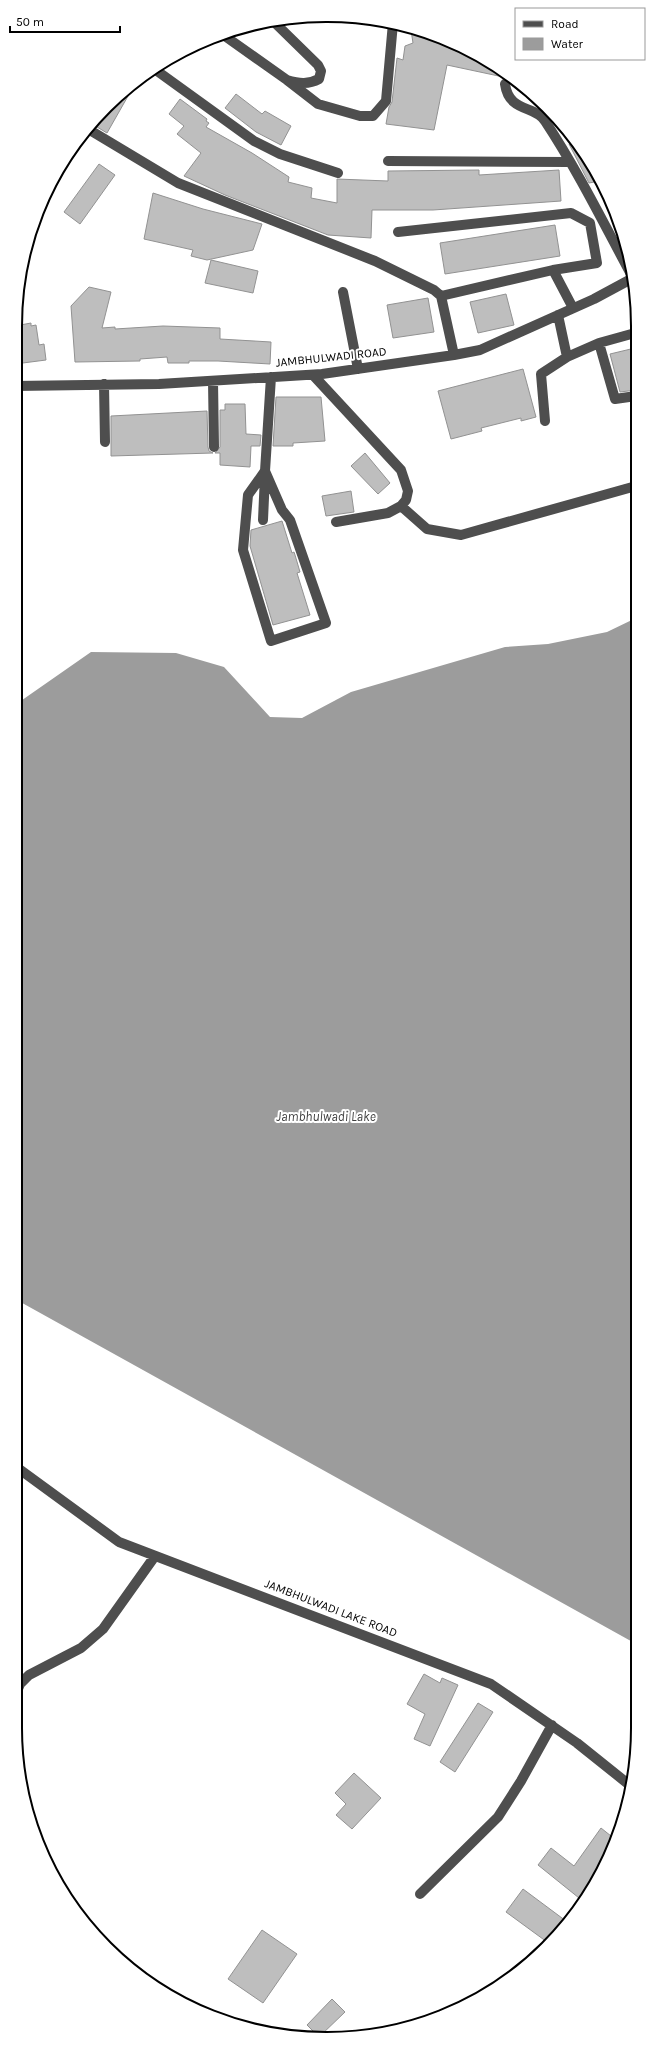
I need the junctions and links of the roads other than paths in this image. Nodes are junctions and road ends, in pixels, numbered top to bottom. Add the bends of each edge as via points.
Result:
1 (278, 26) edge
2 (392, 29) edge
3 (228, 38) edge
4 (159, 72) edge
5 (287, 80) junction
6 (505, 84) dead end
7 (93, 132) edge
8 (388, 161) dead end
9 (570, 162) junction
10 (338, 173) dead end
11 (398, 232) dead end
12 (624, 261) edge
13 (553, 270) junction
14 (627, 281) edge
15 (343, 292) dead end
16 (442, 296) junction
17 (573, 308) junction
18 (558, 315) junction
19 (631, 334) edge
20 (599, 343) junction
21 (454, 355) junction
22 (567, 357) junction
23 (358, 369) junction
24 (313, 374) junction
25 (271, 377) junction
26 (212, 381) junction
27 (104, 384) junction
28 (22, 386) edge
29 (631, 397) edge
30 (545, 421) dead end
31 (105, 442) dead end
32 (214, 447) dead end
33 (265, 471) junction
34 (631, 487) edge
35 (401, 506) junction
36 (263, 520) dead end
37 (336, 522) dead end
38 (22, 1471) edge
39 (155, 1556) junction
40 (22, 1682) edge
41 (552, 1726) junction
42 (626, 1782) edge
43 (420, 1894) dead end

1 - 5 street via 321,71 319,79 311,83
2 - 5 street via 386,100 373,116 360,116 318,104
3 - 5 street
4 - 10 street via 254,141 280,154
6 - 9 street via 514,102 544,119
7 - 16 street via 178,182 374,261
8 - 9 street
9 - 12 street
11 - 13 street via 570,213 590,222 597,263
13 - 16 street
13 - 17 street
14 - 17 street, JAMBHULWADI ROAD
15 - 23 street
16 - 21 street
17 - 18 street, JAMBHULWADI ROAD
18 - 21 street, JAMBHULWADI ROAD via 480,350
18 - 22 street
19 - 20 street
20 - 22 street
20 - 29 street via 615,399
21 - 23 street, JAMBHULWADI ROAD
22 - 30 street via 541,374
23 - 24 street, JAMBHULWADI ROAD
24 - 25 street, JAMBHULWADI ROAD
24 - 35 street via 400,470 408,491
25 - 26 street, JAMBHULWADI ROAD
25 - 33 street
26 - 27 street, JAMBHULWADI ROAD
26 - 32 street
27 - 28 street, JAMBHULWADI ROAD
27 - 31 street
33 - 33 street via 248,495 243,550 271,641 326,623 290,520 282,510
33 - 36 street
34 - 35 street via 461,535 427,529
35 - 37 street via 388,513
38 - 39 street, JAMBHULWADI LAKE ROAD via 119,1542
39 - 40 street via 103,1629 81,1648 29,1675
39 - 41 street, JAMBHULWADI LAKE ROAD via 491,1684
41 - 42 street, JAMBHULWADI LAKE ROAD
41 - 43 street via 498,1817

